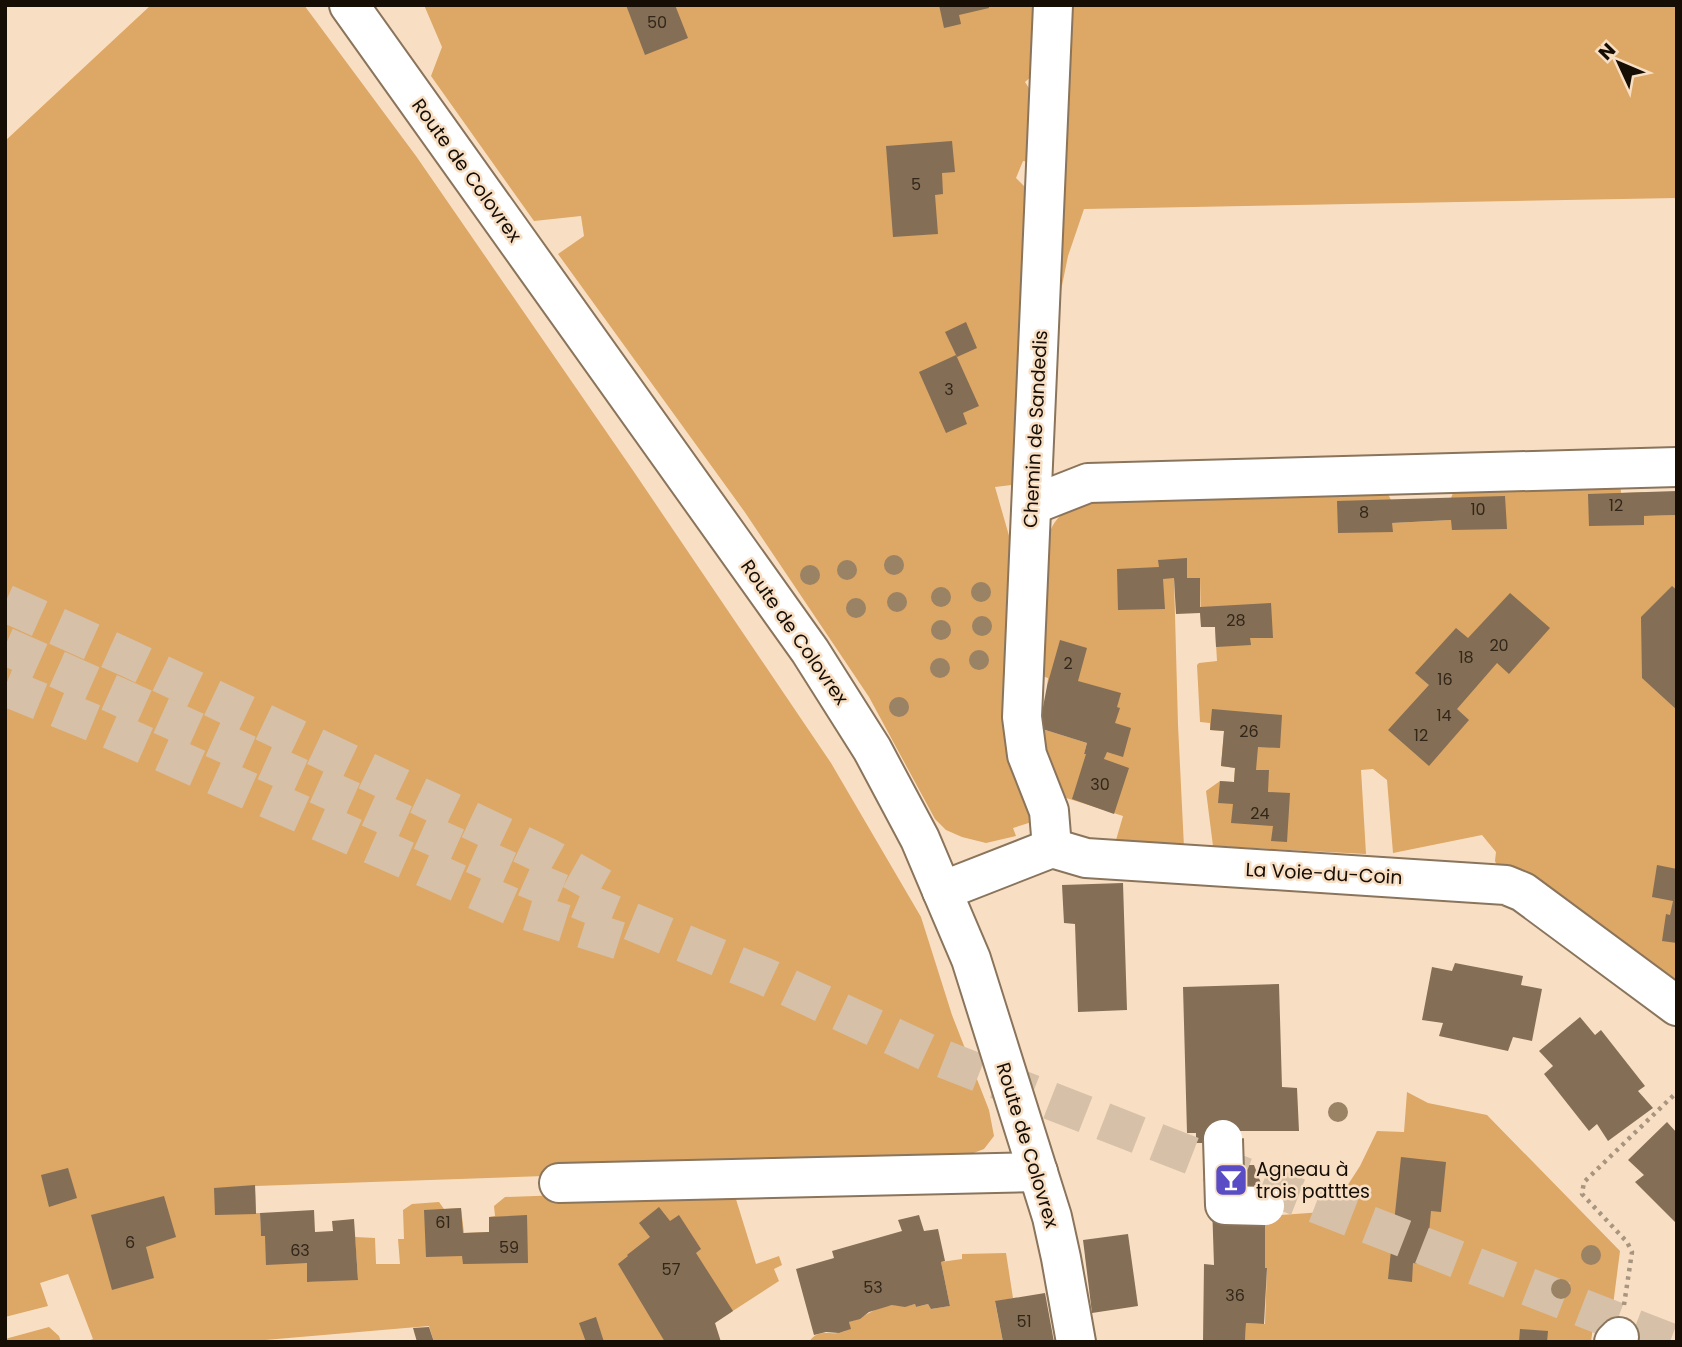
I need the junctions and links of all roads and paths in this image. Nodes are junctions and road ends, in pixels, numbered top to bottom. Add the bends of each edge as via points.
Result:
1 (349, 5) edge
2 (1053, 5) edge
3 (1677, 467) edge
4 (1032, 505) junction
5 (1052, 848) junction
6 (942, 891) junction
7 (1677, 1006) edge
8 (1677, 1092) edge
9 (1223, 1139) dead end
10 (1038, 1172) junction
11 (559, 1183) dead end
12 (1265, 1206) dead end
13 (1616, 1339) edge
14 (1076, 1342) edge

1 - 6 street, Route de Colovrex via 817,661 872,748
2 - 4 street, Chemin de Sandedis
3 - 4 street via 1088,483
4 - 5 street, Chemin de Sandedis via 1022,717 1027,755 1049,811
5 - 6 street
5 - 7 street, La Voie-du-Coin via 1086,858 1506,885 1523,892
6 - 10 street, Route de Colovrex via 971,959
8 - 13 path via 1584,1182 1582,1194 1632,1252
9 - 12 street, bridge via 1225,1205
10 - 11 street
10 - 14 street, Route de Colovrex via 1059,1248

